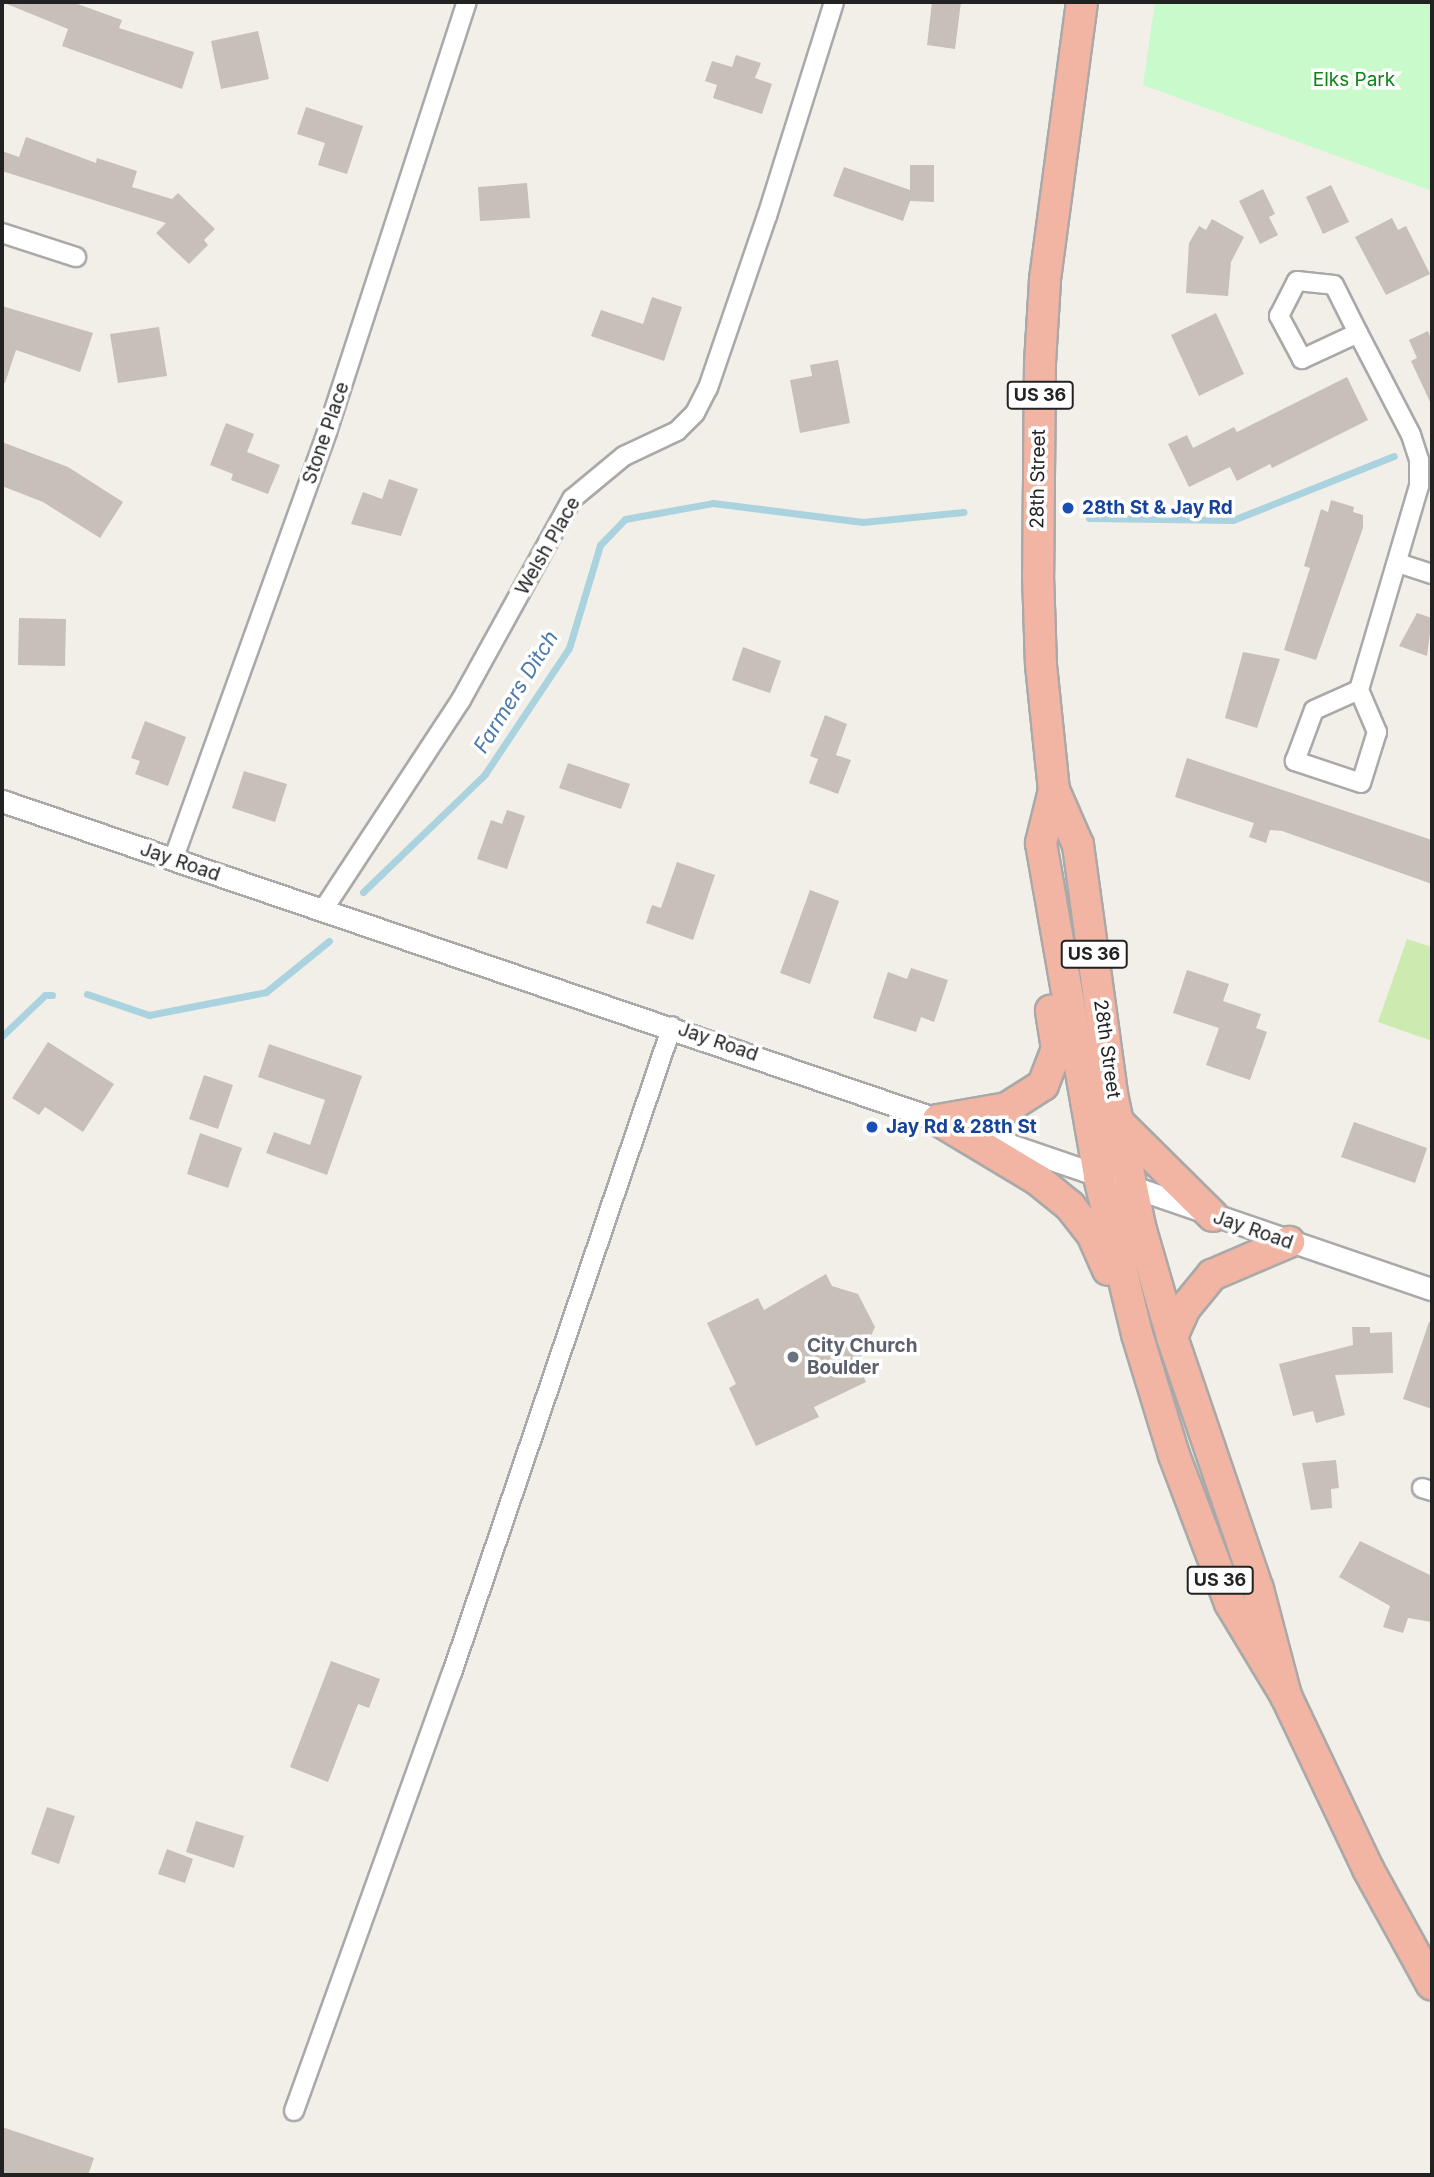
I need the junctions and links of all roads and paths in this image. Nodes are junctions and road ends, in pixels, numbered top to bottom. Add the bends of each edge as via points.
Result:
1 (467, 2) edge
2 (834, 2) edge
3 (1082, 2) edge
4 (2, 233) edge
5 (76, 257) dead end
6 (1358, 333) junction
7 (1398, 563) junction
8 (1432, 573) edge
9 (1359, 690) junction
10 (1054, 790) junction
11 (2, 801) edge
12 (1041, 843) junction
13 (173, 860) junction
14 (323, 910) junction
15 (672, 1026) junction
16 (938, 1120) junction
17 (1118, 1123) junction
18 (1099, 1177) junction
19 (1130, 1187) junction
20 (1213, 1216) junction
21 (1289, 1242) junction
22 (1432, 1289) edge
23 (1137, 1334) junction
24 (1172, 1338) junction
25 (1286, 1696) junction
26 (1432, 1985) edge
27 (294, 2111) dead end

1 - 13 street, Stone Place via 327,432
2 - 14 street, Welsh Place via 758,243 708,388 695,413 677,431 624,456 572,499 461,700
3 - 10 highway, 28th Street / US 36 via 1047,269 1040,363 1040,652
4 - 5 street
6 - 6 street via 1334,285 1297,281 1290,288 1279,316 1302,359
6 - 7 street via 1411,435 1419,460 1419,486
7 - 8 street
7 - 9 street
9 - 9 street via 1314,710 1295,761 1361,783 1377,732
10 - 12 highway, 28th Street / US 36
10 - 17 highway, 28th Street / US 36 via 1078,845
11 - 13 street, Jay Road
12 - 16 highway via 1034,892 1057,1049 1049,1071 1043,1085 1007,1108
12 - 18 highway, 28th Street / US 36
13 - 14 street, Jay Road
14 - 15 street, Jay Road
15 - 16 street, Jay Road
15 - 27 street via 453,1673
16 - 18 street, Jay Road
16 - 23 highway via 1038,1180 1070,1206 1092,1234
17 - 19 highway, 28th Street / US 36
17 - 20 highway
18 - 19 street, Jay Road
18 - 23 highway, US 36
19 - 20 street, Jay Road
19 - 24 highway, US 36
20 - 21 street, Jay Road
21 - 22 street, Jay Road
21 - 24 highway via 1212,1275 1185,1308
23 - 25 highway, US 36 via 1192,1513 1230,1603
24 - 25 highway, US 36 via 1258,1589
25 - 26 highway, US 36 via 1368,1869

